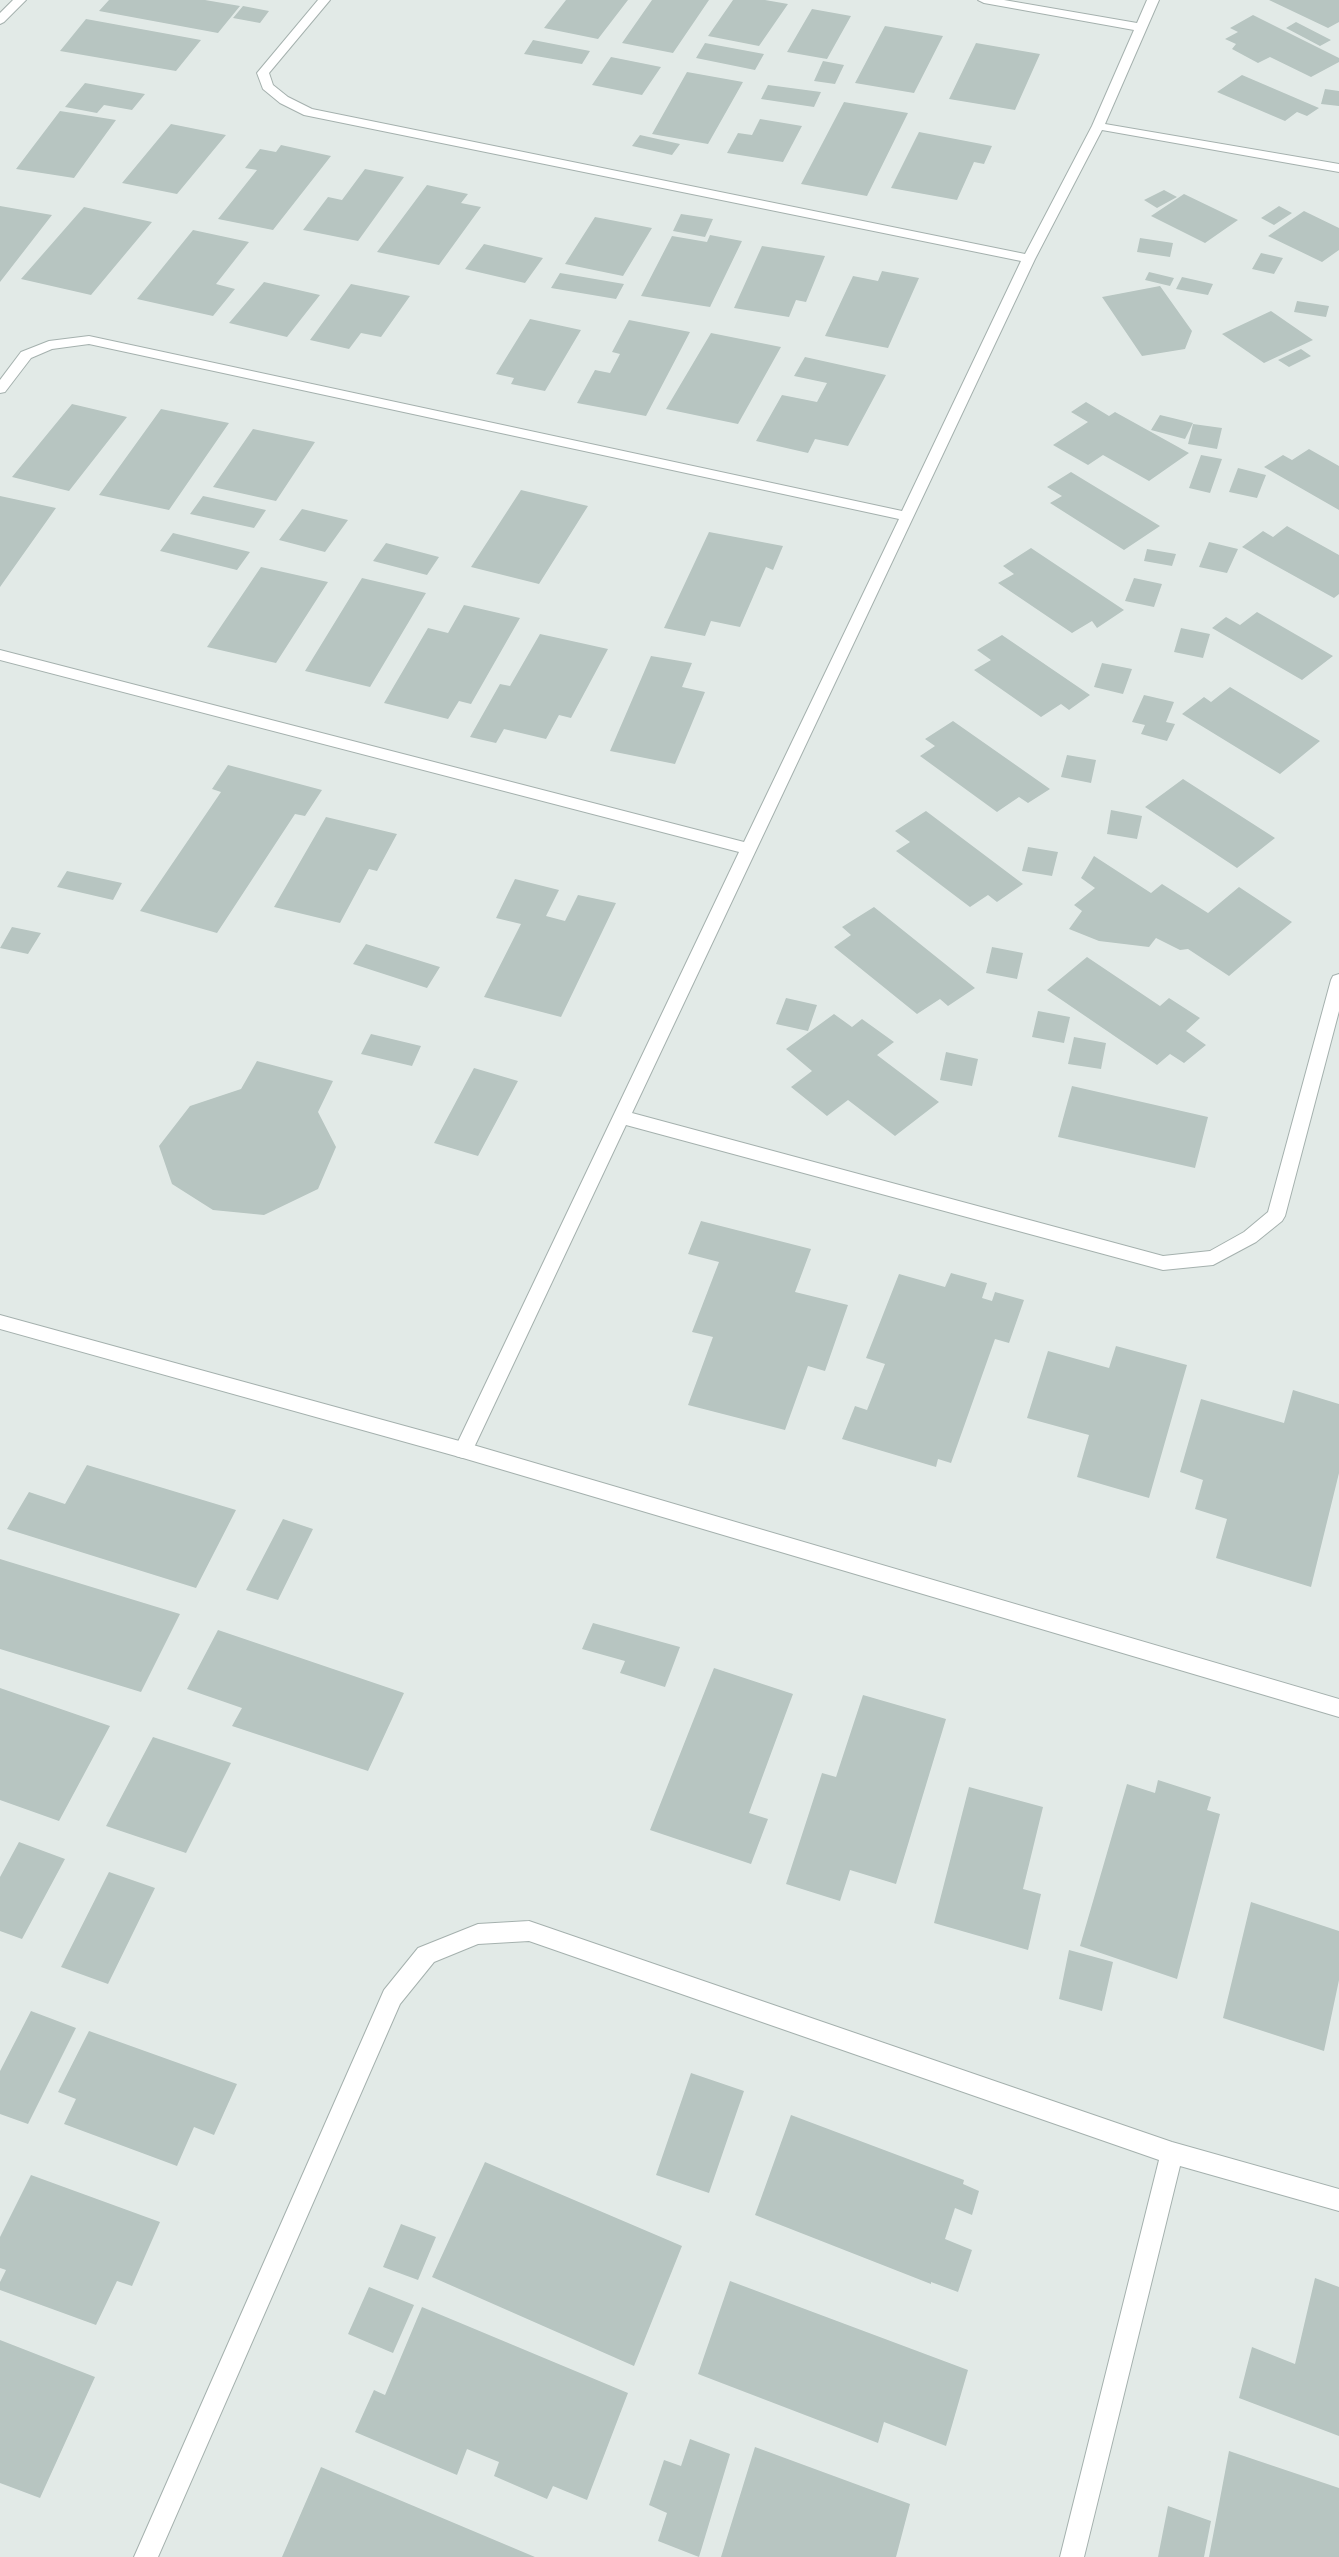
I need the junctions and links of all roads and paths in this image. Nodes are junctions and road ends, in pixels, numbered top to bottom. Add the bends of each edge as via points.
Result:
1 (20, 0) edge
2 (324, 0) edge
3 (984, 0) edge
4 (1153, 0) edge
5 (0, 20) edge
6 (1140, 27) junction
7 (1098, 126) junction
8 (1339, 168) edge
9 (1029, 259) junction
10 (0, 388) edge
11 (907, 516) junction
12 (0, 655) edge
13 (749, 849) junction
14 (1339, 980) edge
15 (622, 1117) junction
16 (0, 1322) edge
17 (463, 1450) junction
18 (1339, 1708) edge
19 (1172, 2153) junction
20 (1339, 2200) edge
21 (146, 2557) edge
22 (1072, 2557) edge

1 - 5 street
2 - 9 street via 263,73 267,86 308,112
3 - 6 street
4 - 6 street
6 - 7 street
7 - 8 street
7 - 9 street
9 - 11 street
10 - 11 street via 26,355 49,345 89,340
11 - 13 street
12 - 13 street
13 - 15 street
14 - 15 street via 1276,1215 1250,1237 1213,1258 1164,1263
15 - 17 street
16 - 17 street
17 - 18 street
19 - 20 street
19 - 21 street via 529,1931 478,1935 426,1955 392,1997
19 - 22 street

